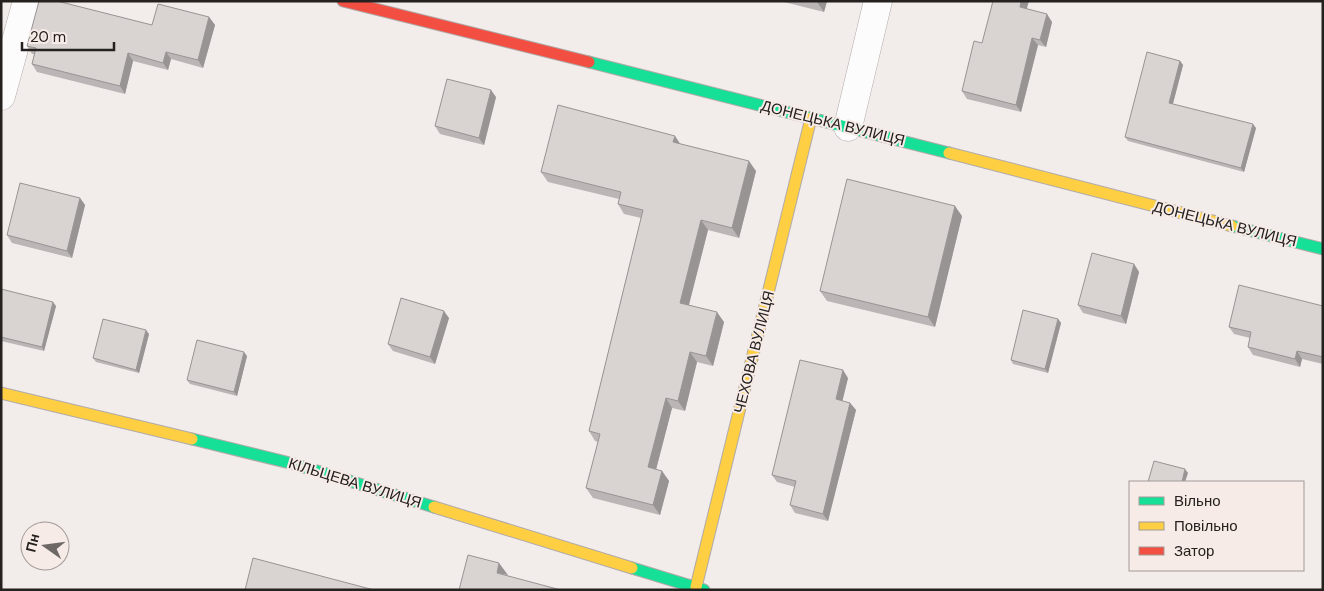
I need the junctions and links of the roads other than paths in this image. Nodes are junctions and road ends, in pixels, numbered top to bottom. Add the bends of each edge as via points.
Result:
1 (27, 1) edge
2 (343, 1) edge
3 (878, 1) edge
4 (1, 96) edge
5 (811, 118) junction
6 (848, 127) junction
7 (1323, 249) edge
8 (1, 393) edge
9 (700, 589) edge

1 - 4 street
2 - 5 street, ДОНЕЦЬКА ВУЛИЦЯ
3 - 6 street
5 - 6 street, ДОНЕЦЬКА ВУЛИЦЯ
5 - 9 street, ЧЕХОВА ВУЛИЦЯ
6 - 7 street, ДОНЕЦЬКА ВУЛИЦЯ
8 - 9 street, КІЛЬЦЕВА ВУЛИЦЯ via 294,464

